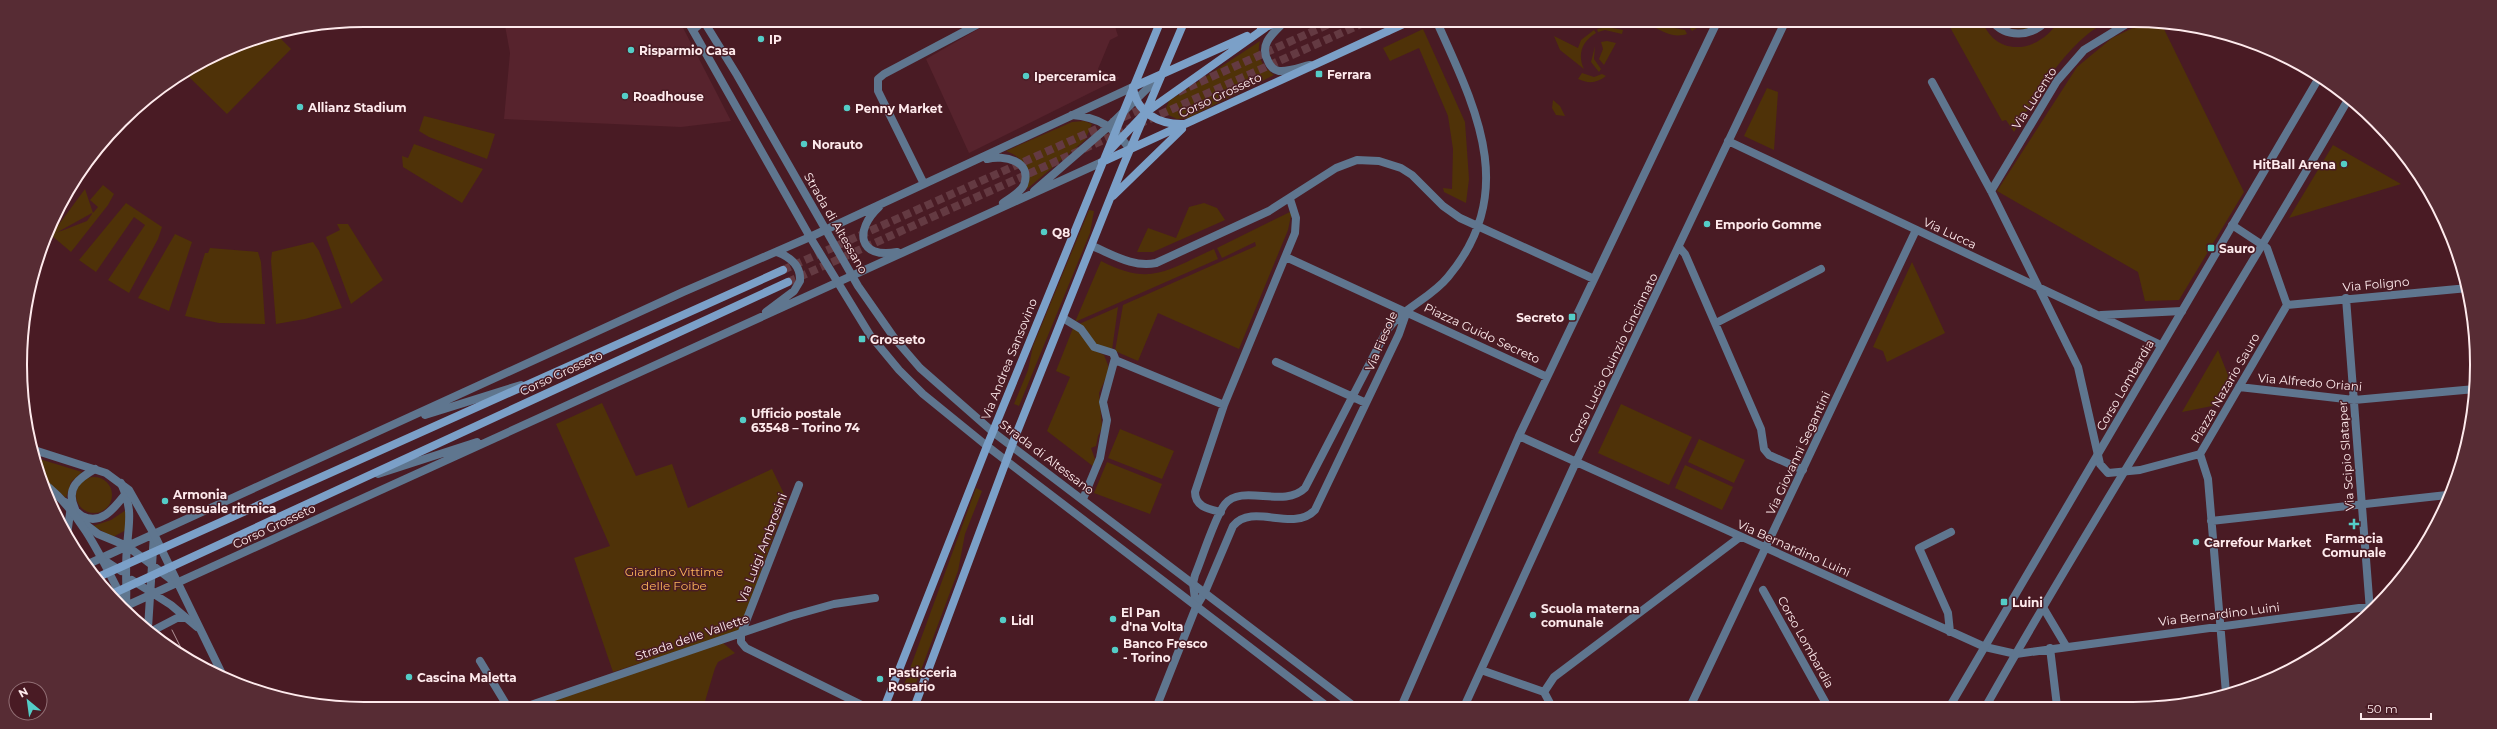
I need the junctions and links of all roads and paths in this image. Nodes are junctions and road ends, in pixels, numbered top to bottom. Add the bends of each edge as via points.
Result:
1 (691, 27) edge
2 (697, 27) edge
3 (708, 27) edge
4 (973, 27) edge
5 (1158, 27) edge
6 (1182, 27) edge
7 (1280, 27) edge
8 (1391, 27) edge
9 (1397, 27) edge
10 (1439, 27) edge
11 (1715, 27) edge
12 (1783, 27) edge
13 (1999, 27) edge
14 (2038, 27) edge
15 (2122, 27) edge
16 (1265, 28) joint
17 (693, 30) junction
18 (1388, 31) junction
19 (1319, 62) junction
20 (1163, 73) junction
21 (1932, 82) dead end
22 (2317, 82) edge
23 (1132, 87) junction
24 (1136, 100) junction
25 (2346, 103) edge
26 (1145, 113) junction
27 (1071, 115) junction
28 (1122, 115) junction
29 (1187, 124) junction
30 (1114, 132) junction
31 (1728, 141) junction
32 (1130, 149) junction
33 (973, 162) junction
34 (1102, 162) junction
35 (924, 184) junction
36 (1991, 191) junction
37 (1025, 198) junction
38 (1110, 198) junction
39 (1290, 199) junction
40 (886, 202) junction
41 (993, 211) junction
42 (2232, 225) junction
43 (1478, 226) junction
44 (825, 230) junction
45 (1916, 230) junction
46 (810, 237) junction
47 (2264, 245) junction
48 (1092, 246) junction
49 (1679, 247) junction
50 (908, 250) junction
51 (777, 252) junction
52 (1286, 257) junction
53 (784, 270) tunnel mouth
54 (1821, 270) dead end
55 (852, 276) junction
56 (1594, 279) junction
57 (788, 282) tunnel mouth
58 (838, 282) junction
59 (2461, 288) edge
60 (2040, 289) junction
61 (2346, 298) junction
62 (2287, 305) junction
63 (1407, 311) junction
64 (2182, 311) junction
65 (2100, 315) junction
66 (1063, 318) junction
67 (754, 321) junction
68 (1716, 323) junction
69 (2161, 345) junction
70 (1115, 360) junction
71 (1276, 362) dead end
72 (1547, 377) junction
73 (532, 383) junction
74 (2239, 387) junction
75 (2469, 390) edge
76 (1352, 396) junction
77 (2354, 400) junction
78 (1366, 403) junction
79 (1224, 405) junction
80 (406, 420) junction
81 (993, 432) junction
82 (1519, 436) junction
83 (493, 439) junction
84 (987, 446) junction
85 (1012, 446) junction
86 (39, 451) edge
87 (2200, 454) junction
88 (2098, 456) junction
89 (1007, 461) junction
90 (1576, 462) junction
91 (95, 468) junction
92 (1803, 470) junction
93 (2123, 473) junction
94 (799, 485) dead end
95 (343, 486) junction
96 (52, 491) edge
97 (127, 492) junction
98 (2443, 495) edge
99 (1083, 499) junction
100 (2362, 504) junction
101 (72, 507) junction
102 (1221, 512) junction
103 (81, 521) junction
104 (2211, 521) junction
105 (69, 526) edge
106 (1950, 532) dead end
107 (154, 534) junction
108 (88, 536) junction
109 (1740, 537) junction
110 (127, 546) junction
111 (1766, 549) junction
112 (161, 550) junction
113 (152, 554) junction
114 (101, 558) junction
115 (143, 558) junction
116 (92, 562) edge
117 (127, 565) junction
118 (152, 565) junction
119 (169, 567) junction
120 (118, 569) junction
121 (160, 571) junction
122 (109, 572) junction
123 (101, 575) edge
124 (152, 575) junction
125 (127, 576) junction
126 (136, 583) junction
127 (1193, 583) junction
128 (177, 584) junction
129 (127, 587) junction
130 (1763, 590) dead end
131 (114, 591) edge
132 (116, 592) edge
133 (1205, 592) junction
134 (152, 593) junction
135 (875, 598) dead end
136 (126, 603) edge
137 (2371, 603) edge
138 (128, 605) edge
139 (1196, 607) junction
140 (2044, 609) junction
141 (2365, 609) edge
142 (185, 618) junction
143 (148, 623) edge
144 (2219, 626) junction
145 (197, 627) junction
146 (156, 629) edge
147 (1950, 632) junction
148 (741, 634) junction
149 (2066, 646) junction
150 (1985, 647) junction
151 (2050, 648) junction
152 (2016, 654) junction
153 (480, 661) dead end
154 (219, 669) edge
155 (1481, 670) junction
156 (2226, 688) edge
157 (1544, 692) junction
158 (505, 702) edge
159 (540, 702) edge
160 (856, 702) edge
161 (886, 702) edge
162 (916, 702) edge
163 (1158, 702) edge
164 (1321, 702) edge
165 (1348, 702) edge
166 (1403, 702) edge
167 (1466, 702) edge
168 (1549, 702) edge
169 (1692, 702) edge
170 (1825, 702) edge
171 (1952, 702) edge
172 (1988, 702) edge
173 (2057, 702) edge

1 - 17 street
2 - 17 street, Strada di Altessano
3 - 44 street, Strada di Altessano
4 - 35 street via 878,79 878,91
5 - 23 main road, Via Andrea Sansovino
6 - 20 main road
7 - 19 street, Corso Grosseto via 1265,45 1264,53 1270,65 1281,71
8 - 18 street, Corso Grosseto
9 - 18 main road, Corso Grosseto
10 - 43 street via 1469,93 1479,124 1487,190 1485,207
11 - 56 street
12 - 31 street, Corso Lucio Quinzio Cincinnato
13 - 14 street via 2022,34 2032,32
15 - 36 street, Via Lucento via 2084,50 2057,81
16 - 20 main road, Corso Grosseto
16 - 26 main road
17 - 46 street
18 - 19 main road, Corso Grosseto
19 - 29 main road, Corso Grosseto
20 - 23 main road, Corso Grosseto
20 - 24 street, Corso Grosseto
20 - 26 main road
21 - 36 street
22 - 42 street, Corso Lombardia
23 - 24 main road
23 - 27 street, Corso Grosseto
23 - 28 main road, Via Andrea Sansovino
24 - 26 main road
24 - 28 street, Corso Grosseto
25 - 47 street
26 - 29 main road via 1166,122
26 - 30 main road
26 - 32 main road
27 - 30 street via 1094,118
27 - 33 street, Corso Grosseto
28 - 30 main road, Via Andrea Sansovino
29 - 32 main road, Corso Grosseto
29 - 38 main road
30 - 32 street
30 - 34 main road, Via Andrea Sansovino
30 - 37 street, Corso Grosseto
31 - 45 street, Via Lucca
31 - 49 street, Corso Lucio Quinzio Cincinnato
32 - 34 main road, Corso Grosseto
32 - 38 main road
33 - 35 street, Corso Grosseto
33 - 41 street, Corso Grosseto via 994,157 1009,158 1017,162 1024,172 1025,181 1021,189
34 - 37 street, Corso Grosseto
34 - 81 main road, Via Andrea Sansovino
35 - 40 street, Corso Grosseto
36 - 60 street
37 - 41 street, Corso Grosseto
38 - 48 main road
39 - 43 street via 1341,165 1357,160 1375,161 1391,164 1409,173 1451,213
39 - 48 street via 1156,263 1131,262
39 - 52 street via 1297,222
40 - 44 street, Corso Grosseto
40 - 50 street, Corso Grosseto via 866,222 864,241 870,250 877,253
41 - 50 street, Corso Grosseto
42 - 47 street
42 - 64 street, Corso Lombardia
43 - 56 street
43 - 63 street, Piazza Guido Secreto via 1451,273 1430,295
44 - 46 street, Corso Grosseto
44 - 55 street, Strada di Altessano
45 - 60 street, Via Lucca
45 - 92 street, Via Giovanni Segantini
46 - 51 street, Corso Grosseto
46 - 58 street
47 - 62 street
47 - 93 street
48 - 66 main road
49 - 68 street
49 - 90 street, Corso Lucio Quinzio Cincinnato
50 - 55 street, Corso Grosseto
51 - 67 street, Corso Grosseto via 791,259 797,266 800,285 792,294
51 - 80 street, Corso Grosseto via 663,301
52 - 63 street
52 - 79 street
53 - 73 main road, Corso Grosseto
54 - 68 street
55 - 58 street, Corso Grosseto
55 - 81 street, Strada di Altessano via 892,335 917,365
56 - 72 street
57 - 95 main road, Corso Grosseto
58 - 67 street, Corso Grosseto
58 - 84 street via 870,335 899,370 938,407
59 - 61 street, Via Foligno
60 - 65 street, Via Lucca
60 - 88 street, Piazza Nazario Sauro via 2078,367
61 - 62 street, Via Foligno
61 - 77 street, Via Scipio Slataper
62 - 74 street, Piazza Nazario Sauro
63 - 72 street, Piazza Guido Secreto
63 - 76 street, Via Fiesole via 1387,330
63 - 78 street, Via Fiesole via 1399,334
64 - 65 street
64 - 69 street, Corso Lombardia
65 - 69 street, Via Lucca
66 - 70 street via 1080,329 1094,347 1113,353
66 - 85 main road
67 - 83 street, Corso Grosseto
68 - 92 street via 1761,429 1764,449 1769,455
69 - 88 street, Corso Lombardia
70 - 79 street
70 - 99 street via 1103,402 1107,420 1100,458
71 - 76 street
72 - 82 street
73 - 80 street, Corso Grosseto
73 - 112 main road, Corso Grosseto
74 - 77 street, Via Alfredo Oriani
74 - 87 street, Piazza Nazario Sauro
75 - 77 street, Via Alfredo Oriani
76 - 78 street
76 - 102 street, Via Fiesole via 1304,490 1287,497 1237,497 1227,502
77 - 100 street, Via Scipio Slataper
78 - 133 street, Via Fiesole via 1315,510 1300,519 1250,517 1237,522 1232,528
79 - 102 street via 1195,492 1196,500 1201,506
80 - 107 street, Corso Grosseto
81 - 84 main road, Via Andrea Sansovino
81 - 85 street, Strada di Altessano
82 - 90 street, Via Bernardino Luini
82 - 166 street
83 - 95 street, Corso Grosseto via 461,446
83 - 128 street, Corso Grosseto
84 - 89 street
84 - 161 main road, Via Andrea Sansovino
85 - 89 main road
85 - 99 street, Strada di Altessano
86 - 91 street
87 - 93 street, Piazza Nazario Sauro
87 - 104 street via 2208,479
88 - 93 street, Piazza Nazario Sauro via 2103,470 2108,473
88 - 150 street, Corso Lombardia
89 - 139 street
89 - 162 main road
90 - 109 street, Via Bernardino Luini
90 - 155 street, Corso Lucio Quinzio Cincinnato
91 - 97 street via 109,474 121,483
91 - 101 street via 74,484
92 - 111 street, Via Giovanni Segantini
93 - 140 street
94 - 148 street, Via Luigi Ambrosini
95 - 119 main road, Corso Grosseto
96 - 101 street
97 - 101 street via 109,513 100,518 84,516
97 - 107 street
97 - 110 street via 130,517
98 - 100 street
99 - 127 street, Strada di Altessano
100 - 104 street
100 - 137 street, Via Scipio Slataper
101 - 103 street
101 - 105 street
101 - 108 street
102 - 127 street, Via Fiesole
103 - 108 street
103 - 110 street via 94,532
104 - 144 street
106 - 147 street via 1919,548 1948,613
107 - 110 street, Corso Grosseto
107 - 112 street
107 - 113 street
108 - 114 street
109 - 111 street, Via Bernardino Luini
109 - 157 street via 1554,677
110 - 114 street, Corso Grosseto
110 - 115 street
110 - 117 street
111 - 147 street, Via Bernardino Luini
111 - 169 street, Via Giovanni Segantini
112 - 113 main road, Corso Grosseto
112 - 119 street
113 - 115 main road, Corso Grosseto
113 - 118 street
114 - 116 street, Corso Grosseto
114 - 120 street
114 - 122 street
115 - 117 main road
115 - 118 street
117 - 120 main road
117 - 125 street
118 - 121 street
118 - 124 street
119 - 121 main road, Corso Grosseto
119 - 128 street
120 - 122 main road
120 - 125 street
121 - 124 main road, Corso Grosseto
121 - 128 street
122 - 123 main road
122 - 131 street
124 - 126 main road, Corso Grosseto
124 - 134 street
125 - 126 street
125 - 129 street
126 - 129 main road, Corso Grosseto
126 - 134 street
127 - 133 street, Strada di Altessano
127 - 139 street
128 - 134 street, Corso Grosseto
128 - 145 street
129 - 132 main road, Corso Grosseto
129 - 136 street
130 - 170 street, Corso Lombardia
133 - 139 street, Via Fiesole
133 - 165 street, Strada di Altessano
134 - 138 street, Corso Grosseto
134 - 142 street via 172,605
134 - 143 street
135 - 148 street, Strada delle Vallette via 814,609
139 - 163 street, Via Fiesole
139 - 164 street
140 - 149 street
140 - 152 street
141 - 144 street, Via Bernardino Luini
142 - 145 street
142 - 146 street via 177,618
144 - 149 street, Via Bernardino Luini
144 - 156 street
145 - 154 street
147 - 150 street, Via Bernardino Luini
148 - 159 street, Strada delle Vallette
148 - 160 street via 741,642 746,648
149 - 151 street, Via Bernardino Luini
150 - 152 street, Via Bernardino Luini
150 - 171 street, Corso Lombardia
151 - 152 street, Via Bernardino Luini
151 - 173 street
152 - 172 street
153 - 158 street
155 - 157 street
155 - 167 street, Corso Lucio Quinzio Cincinnato
157 - 168 street

